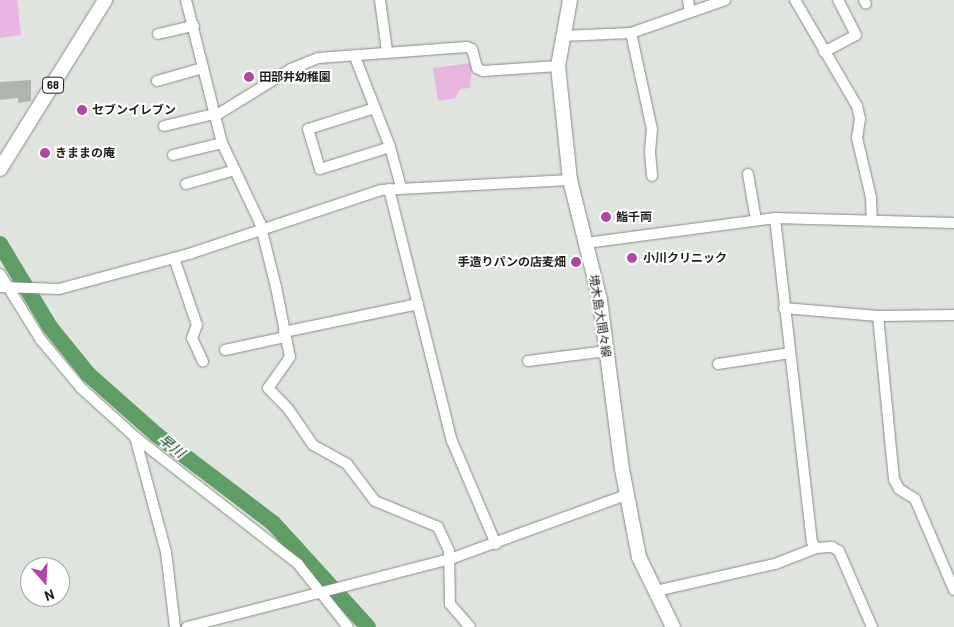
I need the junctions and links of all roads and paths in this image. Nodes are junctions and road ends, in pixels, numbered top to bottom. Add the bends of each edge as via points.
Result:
1 (105, 0) edge
2 (186, 0) edge
3 (380, 0) edge
4 (570, 0) edge
5 (688, 0) edge
6 (725, 0) edge
7 (795, 0) edge
8 (838, 0) edge
9 (690, 12) junction
10 (194, 26) junction
11 (631, 33) junction
12 (158, 34) dead end
13 (562, 36) junction
14 (387, 51) junction
15 (824, 52) junction
16 (355, 56) junction
17 (558, 66) junction
18 (203, 68) junction
19 (157, 81) dead end
20 (375, 108) junction
21 (214, 115) junction
22 (164, 126) dead end
23 (222, 142) junction
24 (390, 147) junction
25 (173, 155) dead end
26 (0, 169) edge
27 (235, 170) junction
28 (748, 174) dead end
29 (652, 176) dead end
30 (570, 180) junction
31 (186, 184) dead end
32 (401, 187) junction
33 (389, 190) junction
34 (775, 218) junction
35 (756, 220) junction
36 (872, 220) junction
37 (954, 223) edge
38 (262, 231) junction
39 (586, 243) junction
40 (174, 258) junction
41 (0, 274) edge
42 (5, 288) edge
43 (418, 304) junction
44 (784, 308) junction
45 (954, 315) edge
46 (878, 316) junction
47 (284, 335) junction
48 (225, 350) dead end
49 (606, 351) junction
50 (790, 354) junction
51 (203, 362) dead end
52 (528, 362) dead end
53 (718, 364) dead end
54 (136, 437) junction
55 (626, 496) junction
56 (496, 544) junction
57 (816, 548) junction
58 (450, 559) junction
59 (954, 590) edge
60 (320, 592) junction
61 (656, 592) junction
62 (175, 627) edge
63 (187, 627) edge
64 (348, 627) edge
65 (470, 627) edge
66 (673, 627) edge
67 (872, 627) edge

1 - 26 main road, 68
2 - 10 street
3 - 14 street
4 - 13 main road, 境木島大間々線
5 - 9 street
6 - 9 street
7 - 15 street
8 - 15 street via 856,35
9 - 11 street
10 - 12 street
10 - 18 street
11 - 13 street
11 - 29 street via 652,129
13 - 17 main road, 境木島大間々線
14 - 16 street
14 - 17 street via 470,48 478,68 483,71
15 - 36 street via 859,113 857,138 871,198
16 - 20 street
16 - 21 street via 309,61
17 - 30 main road, 境木島大間々線
18 - 19 street
18 - 21 street
20 - 24 street
20 - 24 street via 308,130 320,170
21 - 22 street
21 - 23 street
23 - 25 street
23 - 27 street
24 - 32 street
27 - 31 street
27 - 38 street
28 - 35 street
30 - 32 street
30 - 39 main road, 境木島大間々線
32 - 33 street
33 - 38 street
33 - 43 street
34 - 35 street
34 - 36 street
34 - 44 street
35 - 39 street
36 - 37 street
38 - 40 street
38 - 47 street
39 - 49 main road, 境木島大間々線 via 600,300
40 - 42 street via 59,289
40 - 51 street via 197,325 192,338
41 - 42 street
42 - 54 street via 68,374
43 - 47 street
43 - 56 street via 452,441
44 - 46 street
44 - 50 street
45 - 46 street
46 - 59 street via 894,479 899,489 915,499
47 - 48 street
47 - 58 street via 289,360 268,388 289,410 313,445 347,464 375,502 438,527
49 - 52 street
49 - 55 main road, 境木島大間々線
50 - 53 street
50 - 57 street via 812,542
54 - 60 street via 273,542 298,564
54 - 62 street via 166,552
55 - 56 street
55 - 61 main road, 境木島大間々線 via 639,557
56 - 58 street
57 - 61 street via 774,564
57 - 67 street via 832,546 840,551
58 - 60 street
58 - 65 street via 450,604
60 - 63 street
60 - 64 street
61 - 66 main road, 境木島大間々線

